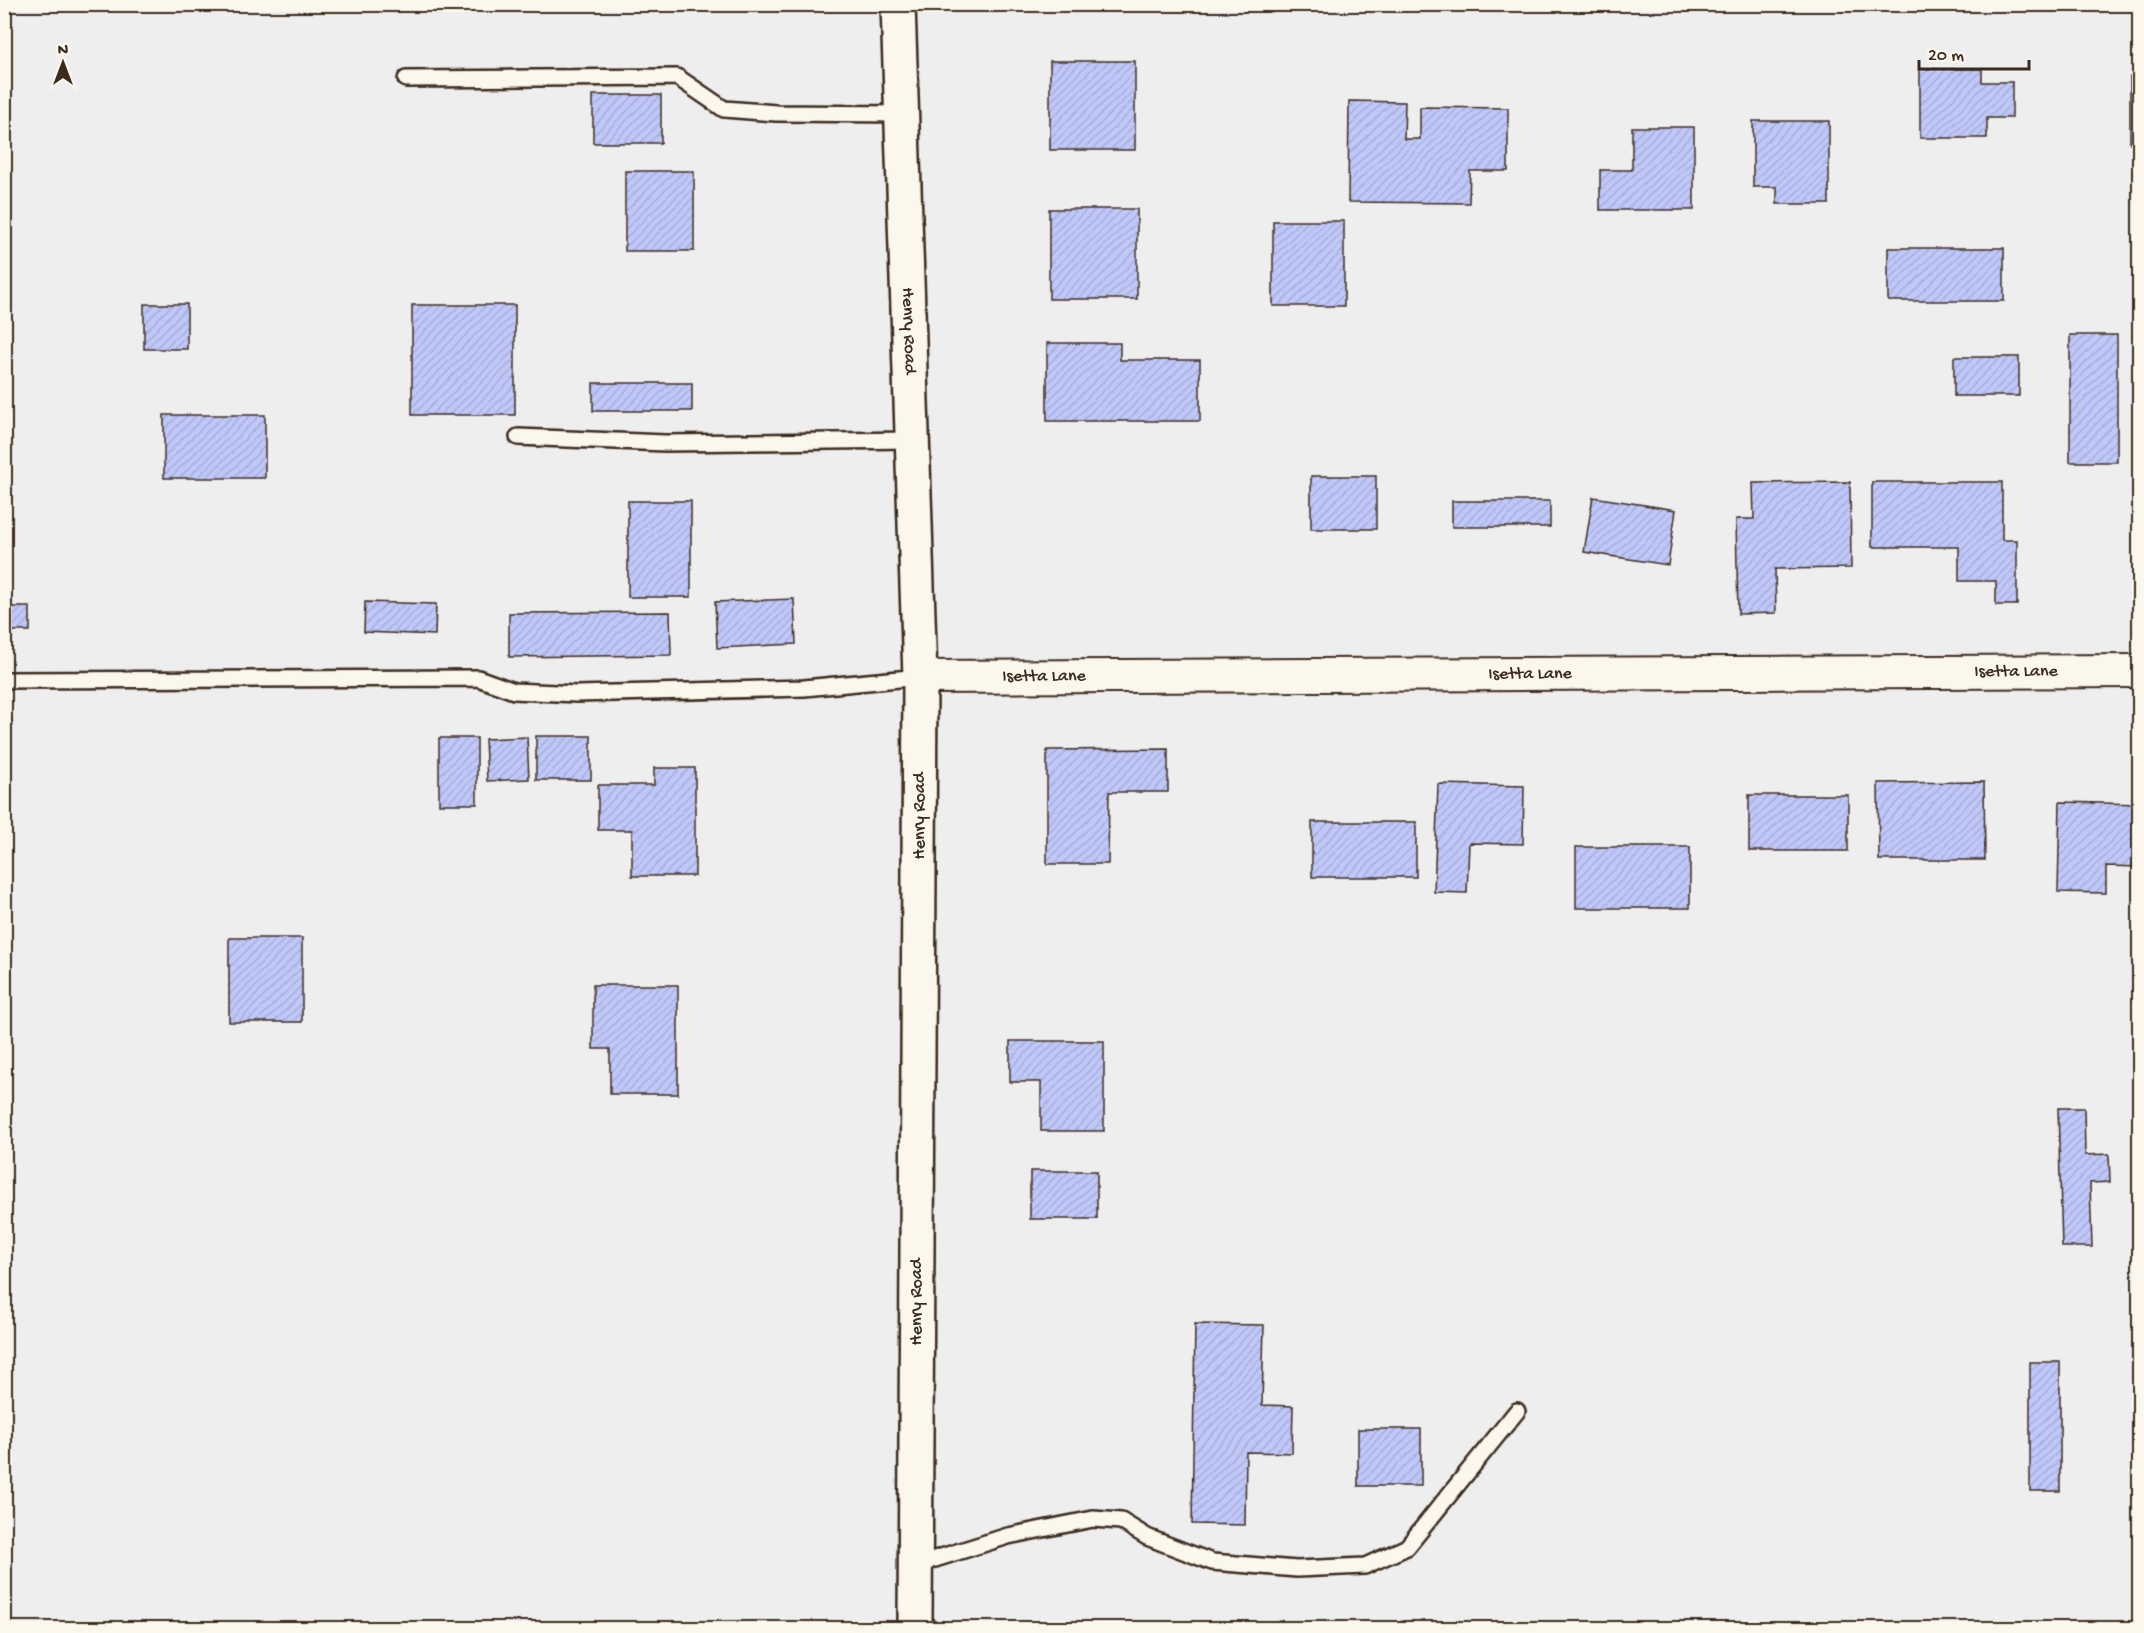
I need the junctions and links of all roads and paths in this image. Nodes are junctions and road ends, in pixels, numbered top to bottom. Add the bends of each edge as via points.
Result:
1 (898, 4) edge
2 (406, 79) dead end
3 (902, 114) junction
4 (518, 437) dead end
5 (912, 440) junction
6 (2139, 671) edge
7 (920, 677) junction
8 (4, 680) edge
9 (1517, 1412) dead end
10 (916, 1565) junction
11 (915, 1629) edge

1 - 3 street, Henry Road
2 - 3 lane via 677,77 724,108 776,113
3 - 5 street, Henry Road
4 - 5 lane via 665,443
5 - 7 street, Henry Road
6 - 7 street, Isetta Lane
7 - 8 lane via 804,688 577,694 514,691 478,678
7 - 10 street, Henry Road
9 - 10 lane via 1407,1547 1365,1566 1297,1569 1212,1562 1147,1537 1120,1521 1094,1519 1008,1536
10 - 11 street, Henry Road

